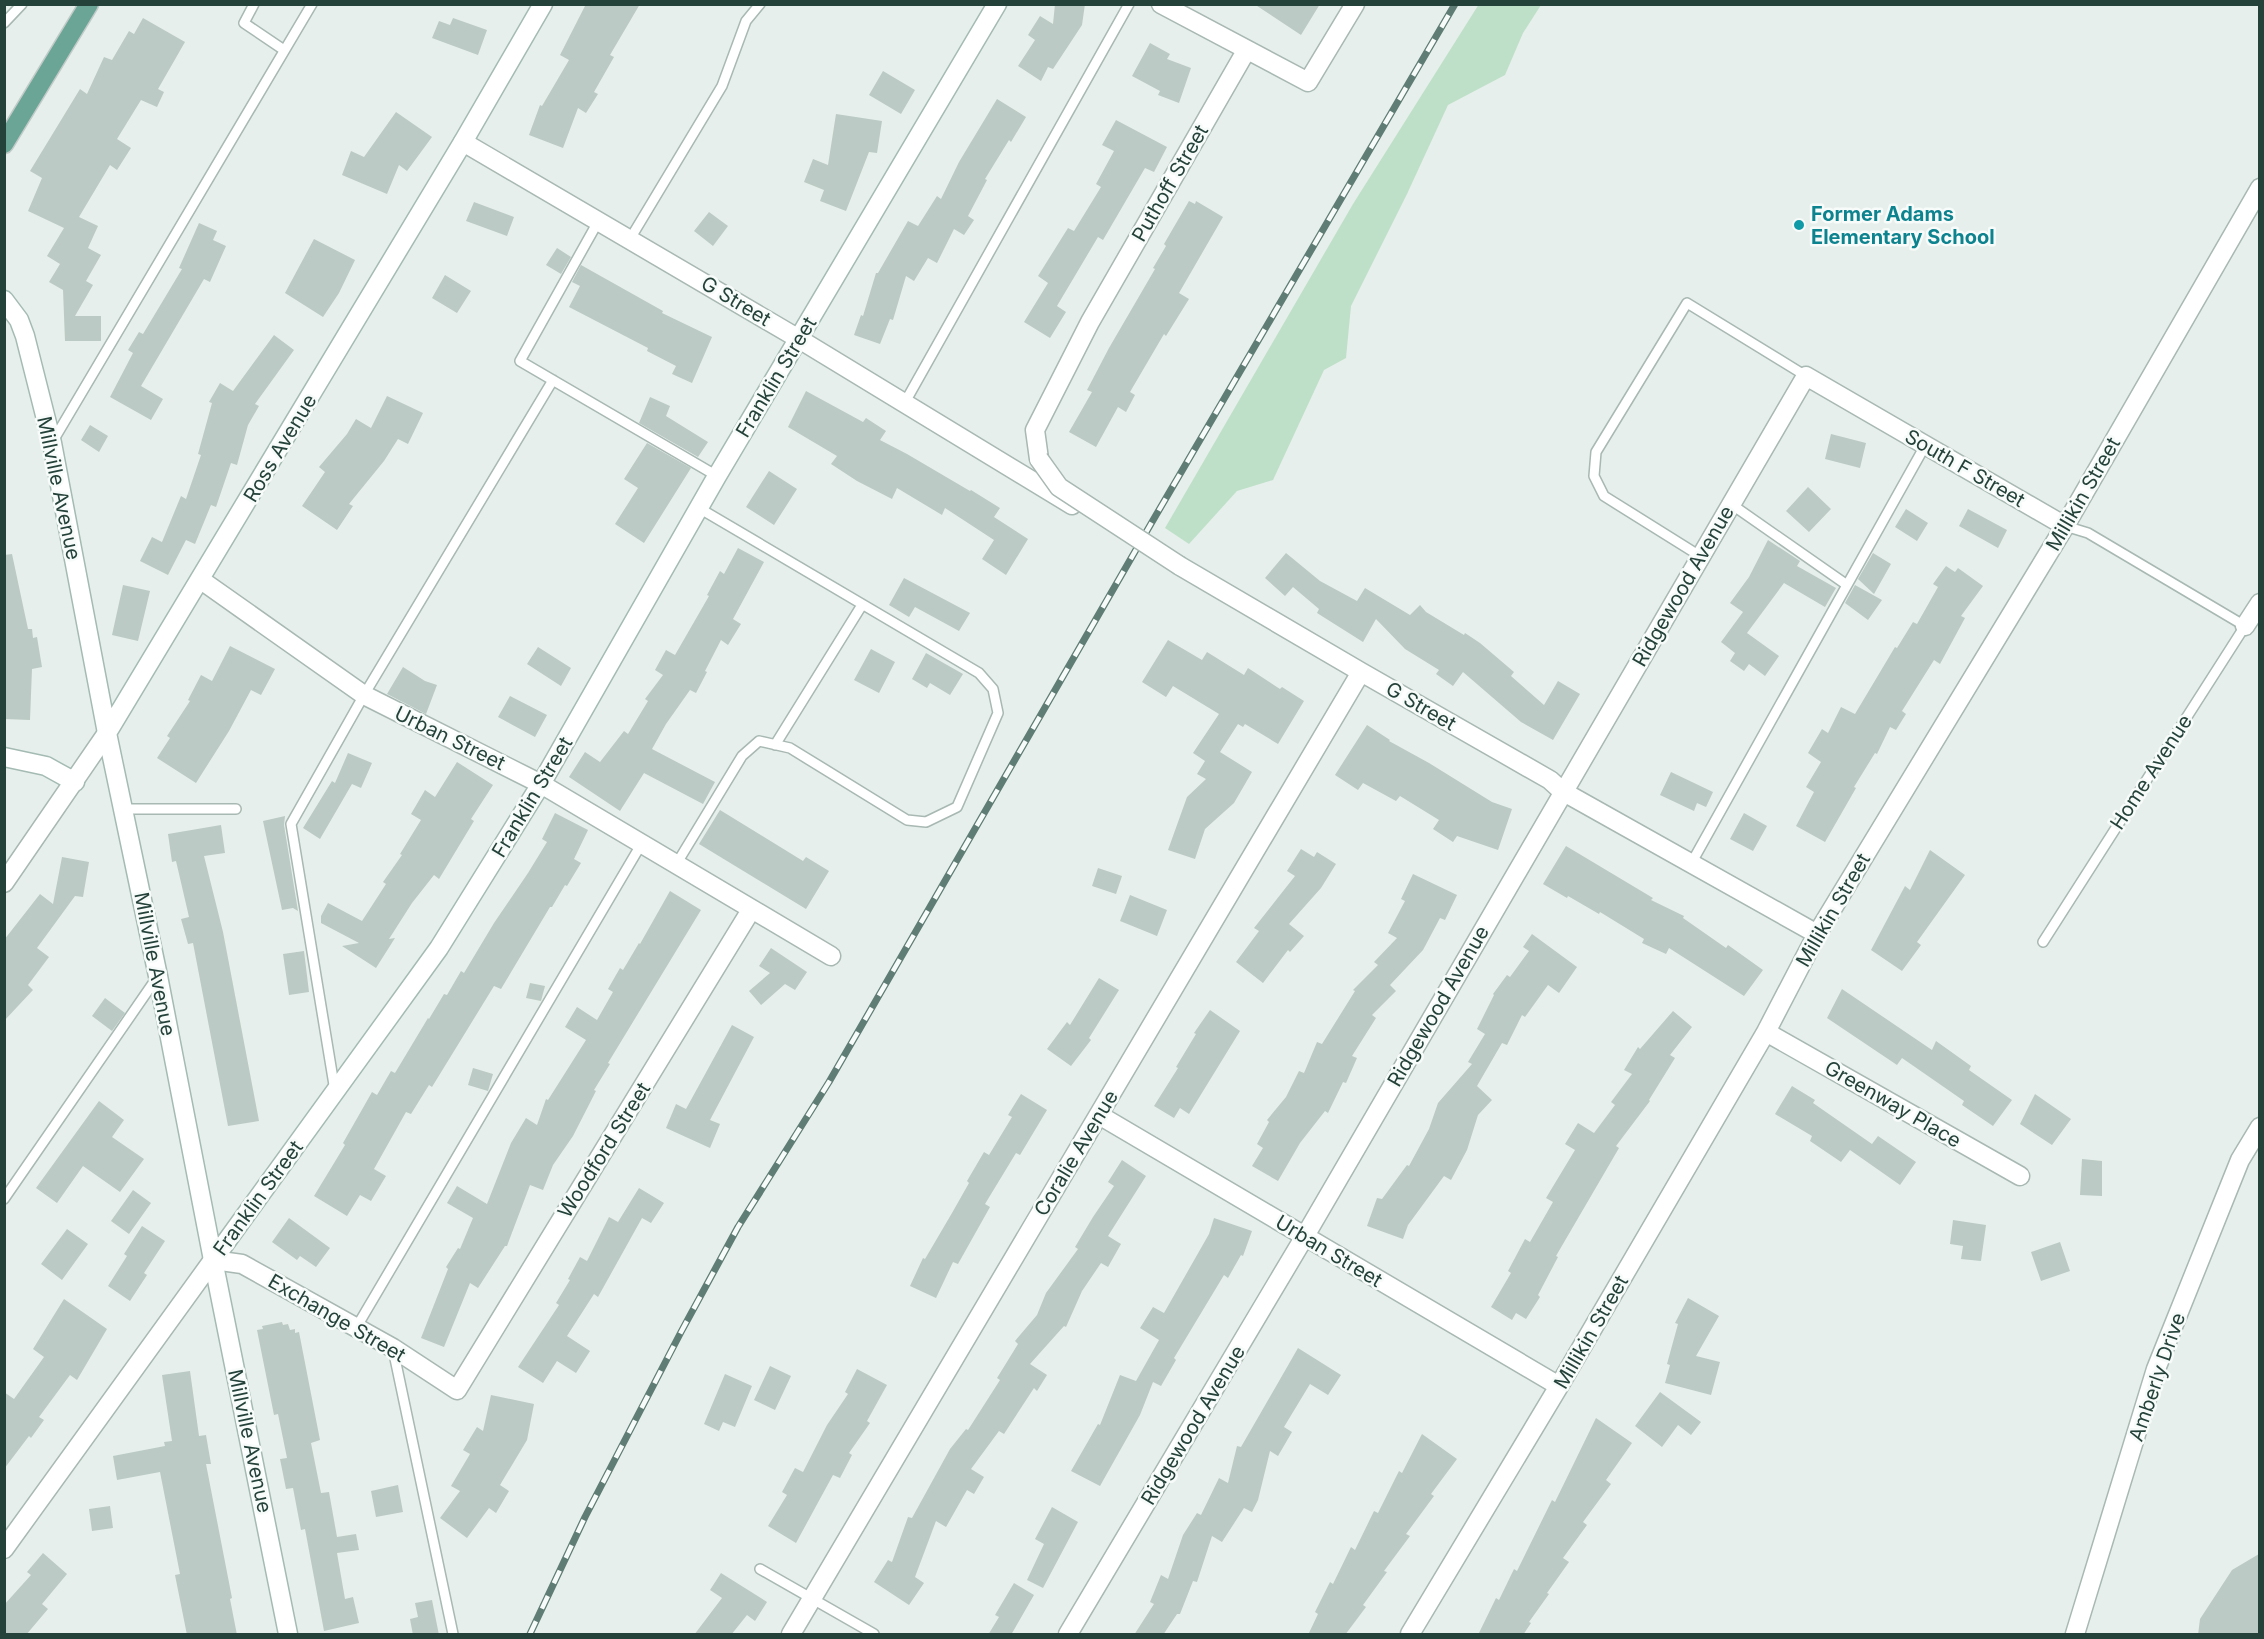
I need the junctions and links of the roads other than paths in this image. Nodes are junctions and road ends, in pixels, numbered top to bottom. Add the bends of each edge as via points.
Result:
1 (22, 4) edge
2 (89, 4) edge
3 (254, 4) edge
4 (312, 4) edge
5 (543, 4) edge
6 (760, 4) edge
7 (997, 4) edge
8 (1129, 4) edge
9 (1161, 4) edge
10 (1355, 4) edge
11 (1182, 10) edge
12 (4, 23) edge
13 (284, 50) junction
14 (1246, 51) junction
15 (463, 142) junction
16 (4, 144) edge
17 (2259, 188) edge
18 (599, 220) junction
19 (630, 239) junction
20 (4, 300) edge
21 (799, 339) junction
22 (1806, 375) junction
23 (553, 380) junction
24 (904, 404) junction
25 (52, 442) junction
26 (1926, 444) junction
27 (1039, 459) joint
28 (717, 476) junction
29 (1731, 504) junction
30 (699, 508) junction
31 (1098, 521) dead end
32 (2065, 526) junction
33 (1700, 556) junction
34 (201, 580) junction
35 (1847, 585) junction
36 (2259, 603) edge
37 (862, 605) junction
38 (2245, 626) junction
39 (1360, 672) junction
40 (364, 695) junction
41 (107, 734) junction
42 (775, 745) junction
43 (4, 757) edge
44 (75, 782) junction
45 (541, 784) junction
46 (1562, 791) junction
47 (123, 809) junction
48 (236, 809) dead end
49 (642, 843) junction
50 (1692, 862) junction
51 (677, 863) junction
52 (4, 883) edge
53 (751, 910) junction
54 (1817, 934) junction
55 (2043, 942) dead end
56 (831, 956) dead end
57 (158, 976) junction
58 (1766, 1032) junction
59 (336, 1093) junction
60 (1099, 1115) junction
61 (2259, 1127) edge
62 (2020, 1176) dead end
63 (4, 1199) edge
64 (1305, 1236) junction
65 (213, 1260) junction
66 (356, 1328) junction
67 (393, 1348) junction
68 (1559, 1386) junction
69 (456, 1390) joint
70 (4, 1549) edge
71 (760, 1569) dead end
72 (811, 1598) junction
73 (288, 1635) edge
74 (453, 1635) edge
75 (791, 1635) edge
76 (874, 1635) edge
77 (1068, 1635) edge
78 (1410, 1635) edge
79 (2075, 1635) edge

1 - 12 lane
2 - 16 main road
3 - 13 lane via 244,22
4 - 13 lane
5 - 15 street, Ross Avenue
6 - 19 lane via 747,21 722,86
7 - 21 street, Franklin Street
8 - 24 lane
9 - 11 street
10 - 14 street via 1308,82
11 - 14 street
13 - 25 lane
14 - 27 street, Puthoff Street via 1090,322 1035,429
15 - 18 street, G Street
15 - 34 street, Ross Avenue
17 - 32 street, Millikin Street
18 - 19 street, G Street
18 - 23 lane via 520,362
19 - 21 street, G Street
20 - 25 street, Millville Avenue via 25,336
21 - 24 street, G Street
21 - 28 street, Franklin Street
22 - 26 street, South F Street
22 - 29 street, Ridgewood Avenue
22 - 33 lane, South F Street via 1687,303 1596,452 1594,476 1604,496
23 - 28 lane
23 - 40 lane
24 - 31 street, G Street
25 - 41 street, Millville Avenue
26 - 32 street, South F Street
26 - 35 lane
27 - 39 street, G Street, bridge via 1059,487 1180,566
28 - 30 street, Franklin Street
29 - 33 street, Ridgewood Avenue
29 - 35 lane
30 - 37 lane
30 - 45 street, Franklin Street
32 - 38 lane, South F Street via 2088,533
32 - 54 street, Millikin Street
33 - 46 street, Ridgewood Avenue
34 - 40 street, Urban Street
34 - 41 street, Ross Avenue
35 - 50 lane
36 - 38 street, Home Avenue
37 - 42 lane
37 - 42 lane via 978,673 993,689 998,713 957,807 926,822 907,820 790,748
38 - 55 lane, Home Avenue
39 - 46 street, G Street via 1550,780
39 - 60 street, Coralie Avenue
40 - 45 street, Urban Street
40 - 59 lane via 291,824
41 - 44 street, Ross Avenue
41 - 47 street, Millville Avenue
42 - 51 lane via 759,741 742,756
43 - 44 street via 46,766
44 - 52 street, Ross Avenue
45 - 49 street, Urban Street
45 - 59 street, Franklin Street via 439,948
46 - 50 street, G Street
46 - 64 street, Ridgewood Avenue
47 - 48 lane
47 - 57 street, Millville Avenue
49 - 51 street, Urban Street
49 - 66 lane
50 - 54 street, G Street
51 - 53 street, Urban Street
53 - 56 street, Urban Street
53 - 69 street, Woodford Street
54 - 58 street, Millikin Street
57 - 63 lane
57 - 65 street, Millville Avenue
58 - 62 street, Greenway Place
58 - 68 street, Millikin Street
59 - 65 street, Franklin Street
60 - 64 street, Urban Street
60 - 72 street, Coralie Avenue
61 - 79 street, Amberly Drive via 2240,1160 2156,1369
64 - 68 street, Urban Street
64 - 77 street, Ridgewood Avenue
65 - 66 street, Exchange Street via 242,1264
65 - 70 street, Franklin Street
65 - 73 street, Millville Avenue
66 - 67 street, Exchange Street
67 - 69 street, Exchange Street
67 - 74 lane
68 - 78 street, Millikin Street
71 - 72 lane
72 - 75 street, Coralie Avenue
72 - 76 lane

